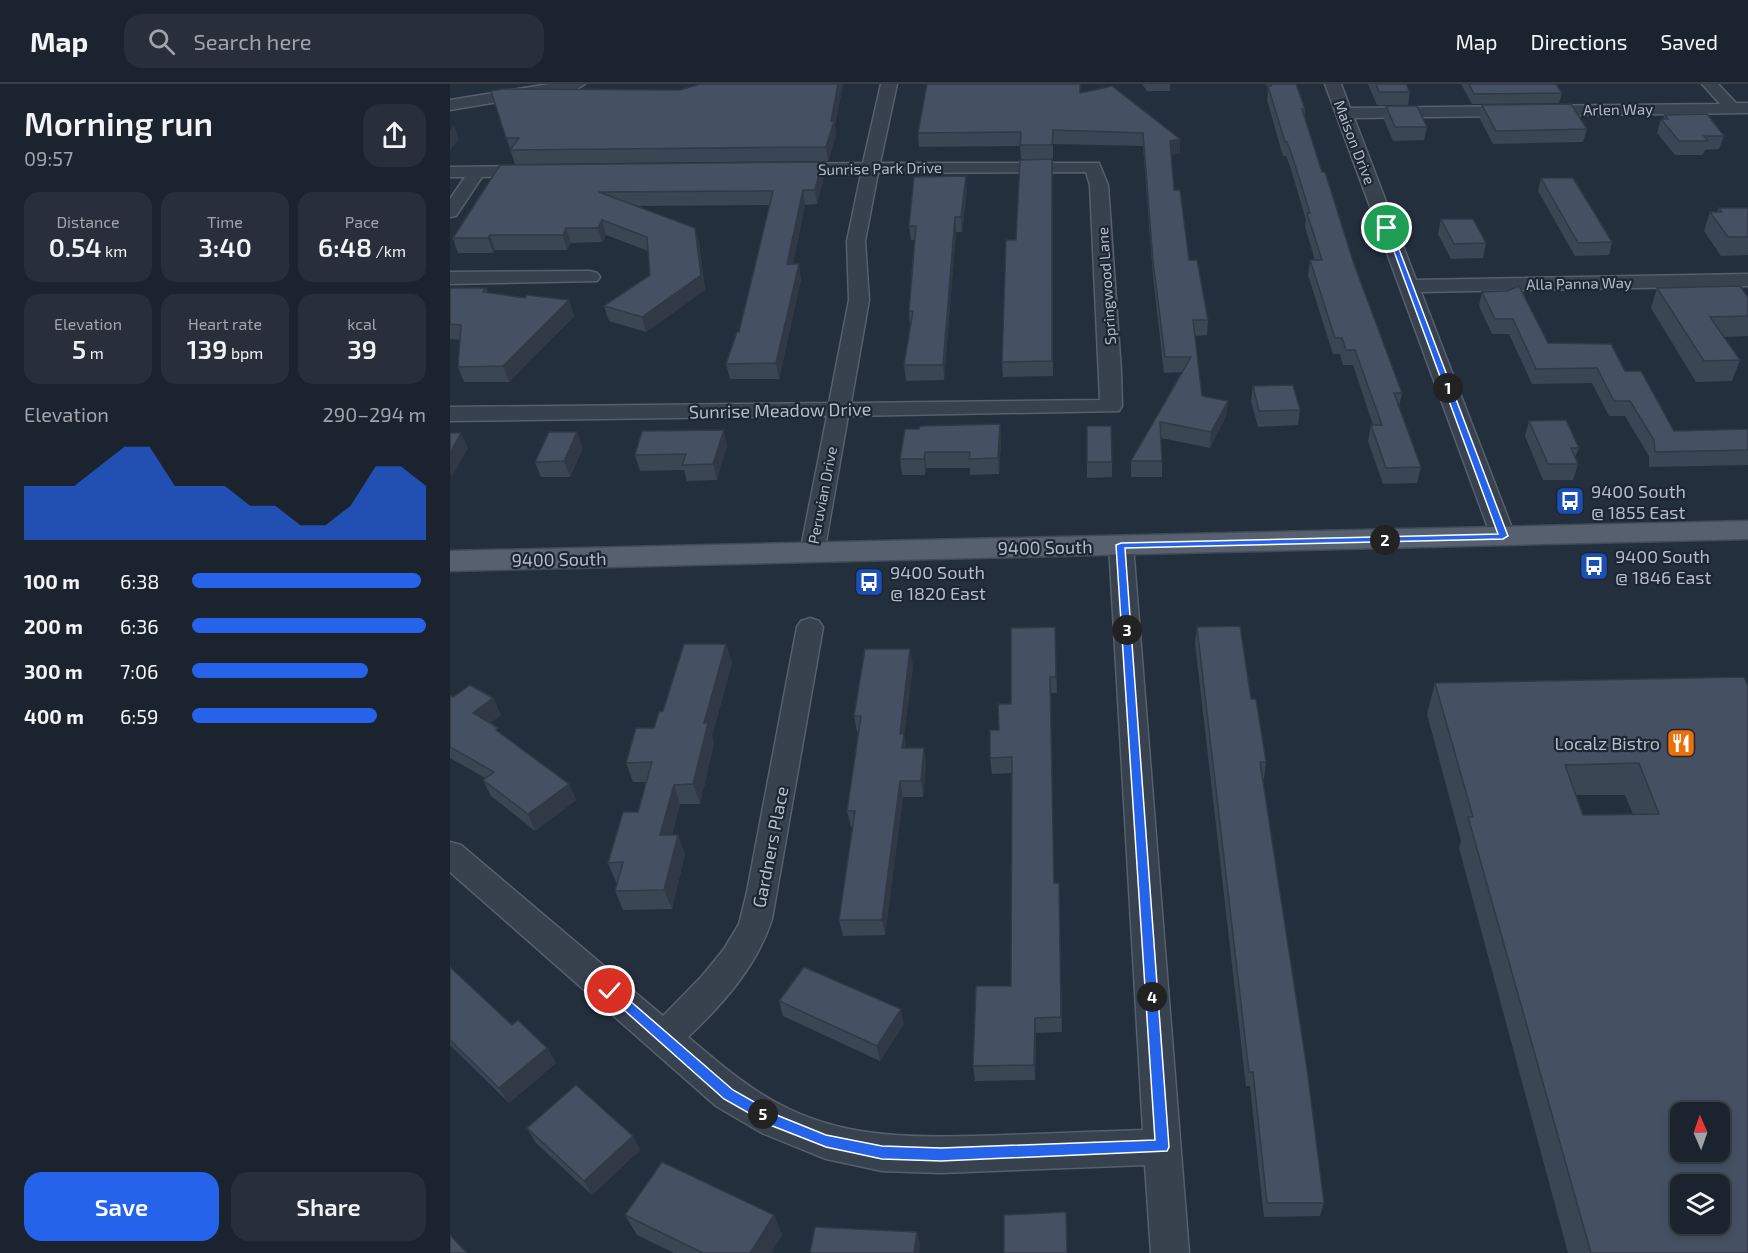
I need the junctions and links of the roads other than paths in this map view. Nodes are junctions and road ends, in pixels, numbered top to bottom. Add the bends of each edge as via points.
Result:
1 (577, 84) edge
2 (889, 84) edge
3 (1333, 84) edge
4 (1710, 84) edge
5 (450, 105) edge
6 (1740, 108) edge
7 (1344, 113) junction
8 (1093, 167) joint
9 (871, 168) junction
10 (768, 169) edge
11 (547, 171) edge
12 (450, 172) edge
13 (477, 172) junction
14 (450, 212) edge
15 (590, 277) dead end
16 (450, 278) edge
17 (1748, 280) edge
18 (1409, 286) junction
19 (1111, 406) joint
20 (839, 409) junction
21 (450, 414) edge
22 (1748, 530) edge
23 (1503, 536) junction
24 (1121, 545) junction
25 (812, 553) junction
26 (450, 561) edge
27 (810, 627) dead end
28 (450, 854) edge
29 (664, 1036) junction
30 (1162, 1147) junction
31 (1170, 1253) edge

1 - 5 street
2 - 9 street, Peruvian Drive
3 - 7 street, Maison Drive
4 - 6 street
6 - 7 street, Arlen Way
7 - 18 street, Maison Drive
8 - 9 street, Sunrise Park Drive
8 - 19 street, Springwood Lane via 1099,185
9 - 10 street, Sunrise Park Drive
9 - 20 street, Peruvian Drive via 856,241 860,300
11 - 13 street
12 - 13 street
13 - 14 street
15 - 16 street
17 - 18 street, Alla Panna Way
18 - 23 street, Maison Drive
19 - 20 street, Sunrise Meadow Drive
20 - 21 street, Sunrise Meadow Drive
20 - 25 street, Peruvian Drive
22 - 23 main road, 9400 South
23 - 24 main road, 9400 South
24 - 25 main road, 9400 South
24 - 30 street
25 - 26 main road, 9400 South
27 - 29 street, Gardners Place via 754,926 738,957 713,989
28 - 29 street
29 - 30 street via 729,1095 775,1121 826,1141 882,1153 941,1155
30 - 31 street

